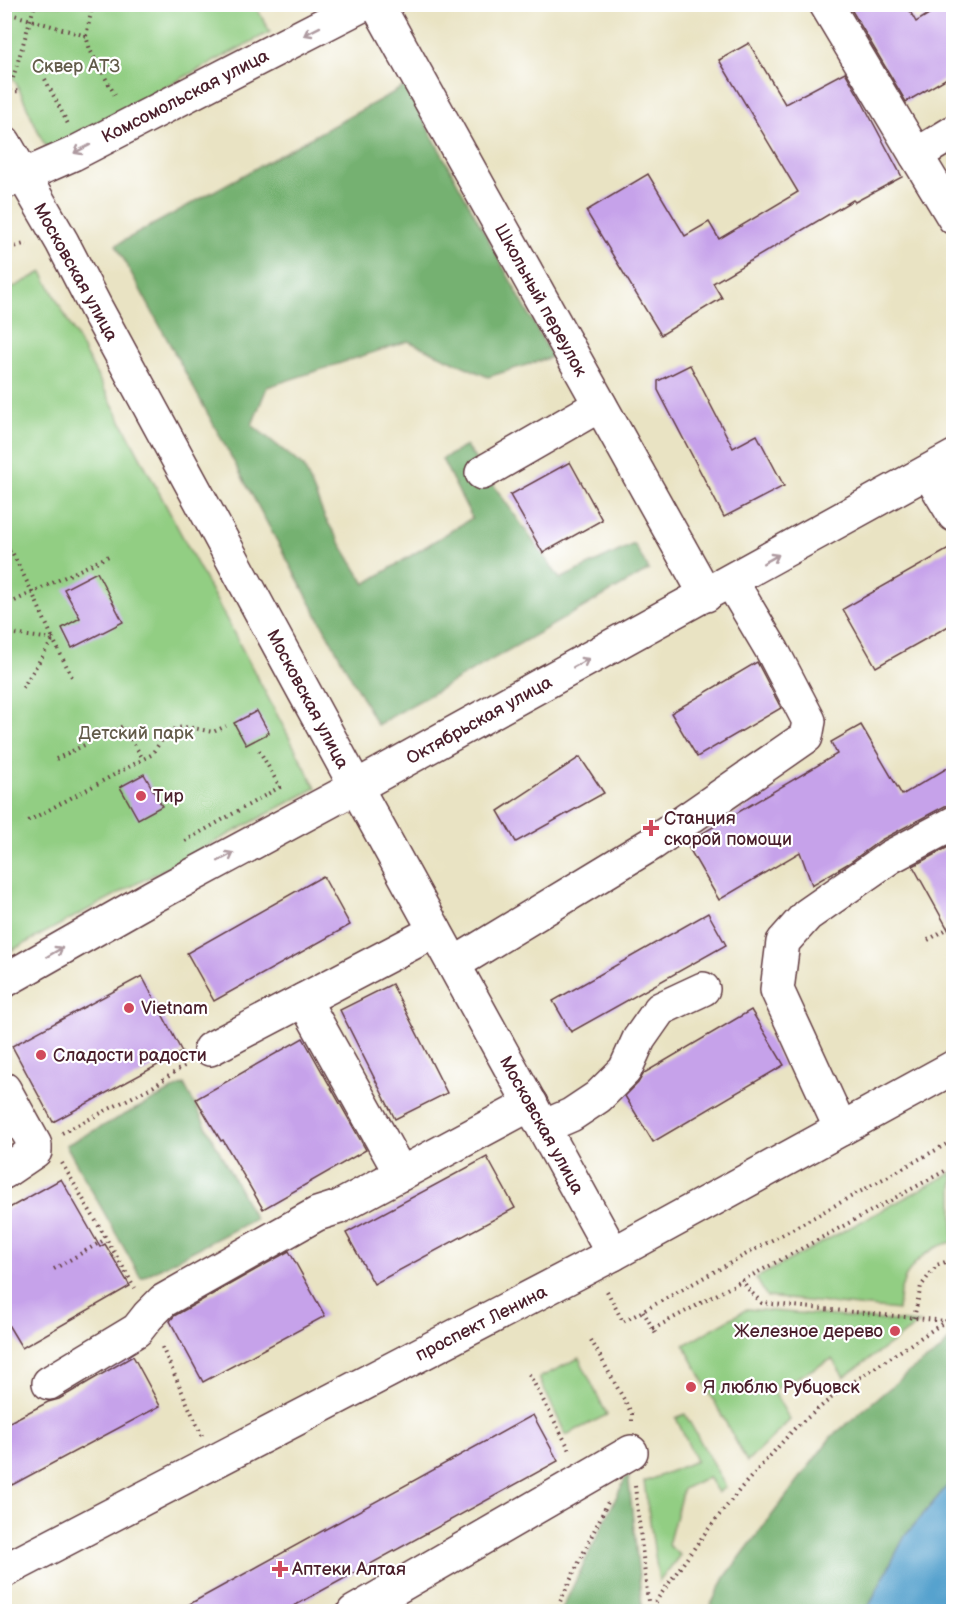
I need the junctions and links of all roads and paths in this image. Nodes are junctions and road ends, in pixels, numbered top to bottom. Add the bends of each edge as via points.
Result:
1 (35, 4) edge
2 (93, 4) edge
3 (364, 4) edge
4 (377, 4) edge
5 (826, 4) edge
6 (4, 12) edge
7 (31, 20) junction
8 (86, 36) junction
9 (13, 78) dead end
10 (45, 79) dead end
11 (20, 91) dead end
12 (4, 93) edge
13 (118, 101) dead end
14 (70, 128) dead end
15 (954, 132) edge
16 (4, 142) edge
17 (916, 155) junction
18 (14, 179) edge
19 (954, 218) edge
20 (32, 248) dead end
21 (4, 249) edge
22 (600, 405) junction
23 (941, 464) edge
24 (482, 473) dead end
25 (954, 515) edge
26 (4, 553) edge
27 (111, 555) dead end
28 (718, 588) junction
29 (32, 592) junction
30 (4, 606) edge
31 (4, 633) edge
32 (53, 639) junction
33 (73, 680) dead end
34 (22, 689) dead end
35 (226, 726) dead end
36 (259, 750) dead end
37 (56, 759) dead end
38 (143, 759) junction
39 (356, 787) junction
40 (28, 821) dead end
41 (954, 823) edge
42 (178, 846) dead end
43 (954, 925) edge
44 (435, 931) junction
45 (928, 940) dead end
46 (454, 964) junction
47 (4, 981) edge
48 (703, 989) dead end
49 (304, 1000) junction
50 (210, 1049) joint
51 (954, 1067) edge
52 (4, 1089) edge
53 (537, 1116) junction
54 (841, 1129) junction
55 (59, 1134) dead end
56 (954, 1140) edge
57 (58, 1156) dead end
58 (954, 1166) edge
59 (4, 1172) edge
60 (401, 1174) junction
61 (106, 1239) junction
62 (613, 1254) junction
63 (954, 1259) edge
64 (54, 1269) dead end
65 (741, 1279) junction
66 (643, 1311) junction
67 (148, 1316) junction
68 (914, 1318) junction
69 (954, 1318) edge
70 (946, 1321) junction
71 (622, 1322) dead end
72 (653, 1329) junction
73 (657, 1336) dead end
74 (529, 1374) dead end
75 (49, 1383) dead end
76 (203, 1437) dead end
77 (631, 1452) joint
78 (585, 1479) junction
79 (4, 1571) edge
80 (354, 1611) edge
81 (648, 1611) edge

1 - 7 path
2 - 8 path
3 -> 18 street, Комсомольская улица via 73,154
4 - 22 street, Школьный переулок
5 - 17 street
6 - 7 path
7 - 8 path
7 - 9 path
8 - 13 path
10 - 14 path
11 - 12 path
15 - 17 street
16 - 18 street, Московская улица
17 - 19 street
18 - 39 street, Московская улица via 62,242
20 - 21 path via 24,244
22 - 24 street
22 - 28 street, Школьный переулок via 690,563
23 - 25 street
28 -> 23 street, Октябрьская улица
26 - 29 path via 11,550
27 - 29 path
39 -> 28 street, Октябрьская улица
28 - 46 street, Школьный переулок via 773,652 809,722 806,737 653,843
29 - 30 path
29 - 32 path
31 - 32 path
32 - 33 path
32 - 34 path
35 - 38 path via 213,732 176,728
36 - 42 path via 280,787
37 - 38 path via 123,726
38 - 40 path
39 - 44 street, Московская улица
47 -> 39 street, Октябрьская улица
41 - 54 street via 890,857 807,915 783,942 777,990
43 - 45 path
44 - 46 street, Московская улица
44 - 49 street
46 - 53 street, Московская улица
48 - 53 street via 660,1010 639,1039 625,1070 598,1097 571,1115
49 - 50 street
49 - 60 street
50 - 55 path via 154,1086
51 - 54 street, проспект Ленина
52 - 59 street via 35,1145 35,1152
53 - 60 street
53 - 62 street, Московская улица
54 - 62 street, проспект Ленина
56 - 66 path
57 - 61 path
58 - 65 path
60 - 67 street via 339,1207 317,1214 163,1301
61 - 64 path
61 - 67 path
62 - 79 street, проспект Ленина
63 - 68 path via 937,1265 921,1286
65 - 68 path via 762,1303
65 - 72 path
66 - 71 path
66 - 72 path
67 - 75 street via 137,1330
67 - 76 path
68 - 70 path
69 - 70 path
70 - 81 path via 841,1390 795,1428 741,1488
72 - 73 path
74 - 78 path
77 - 78 street
77 - 81 path
78 - 80 street

